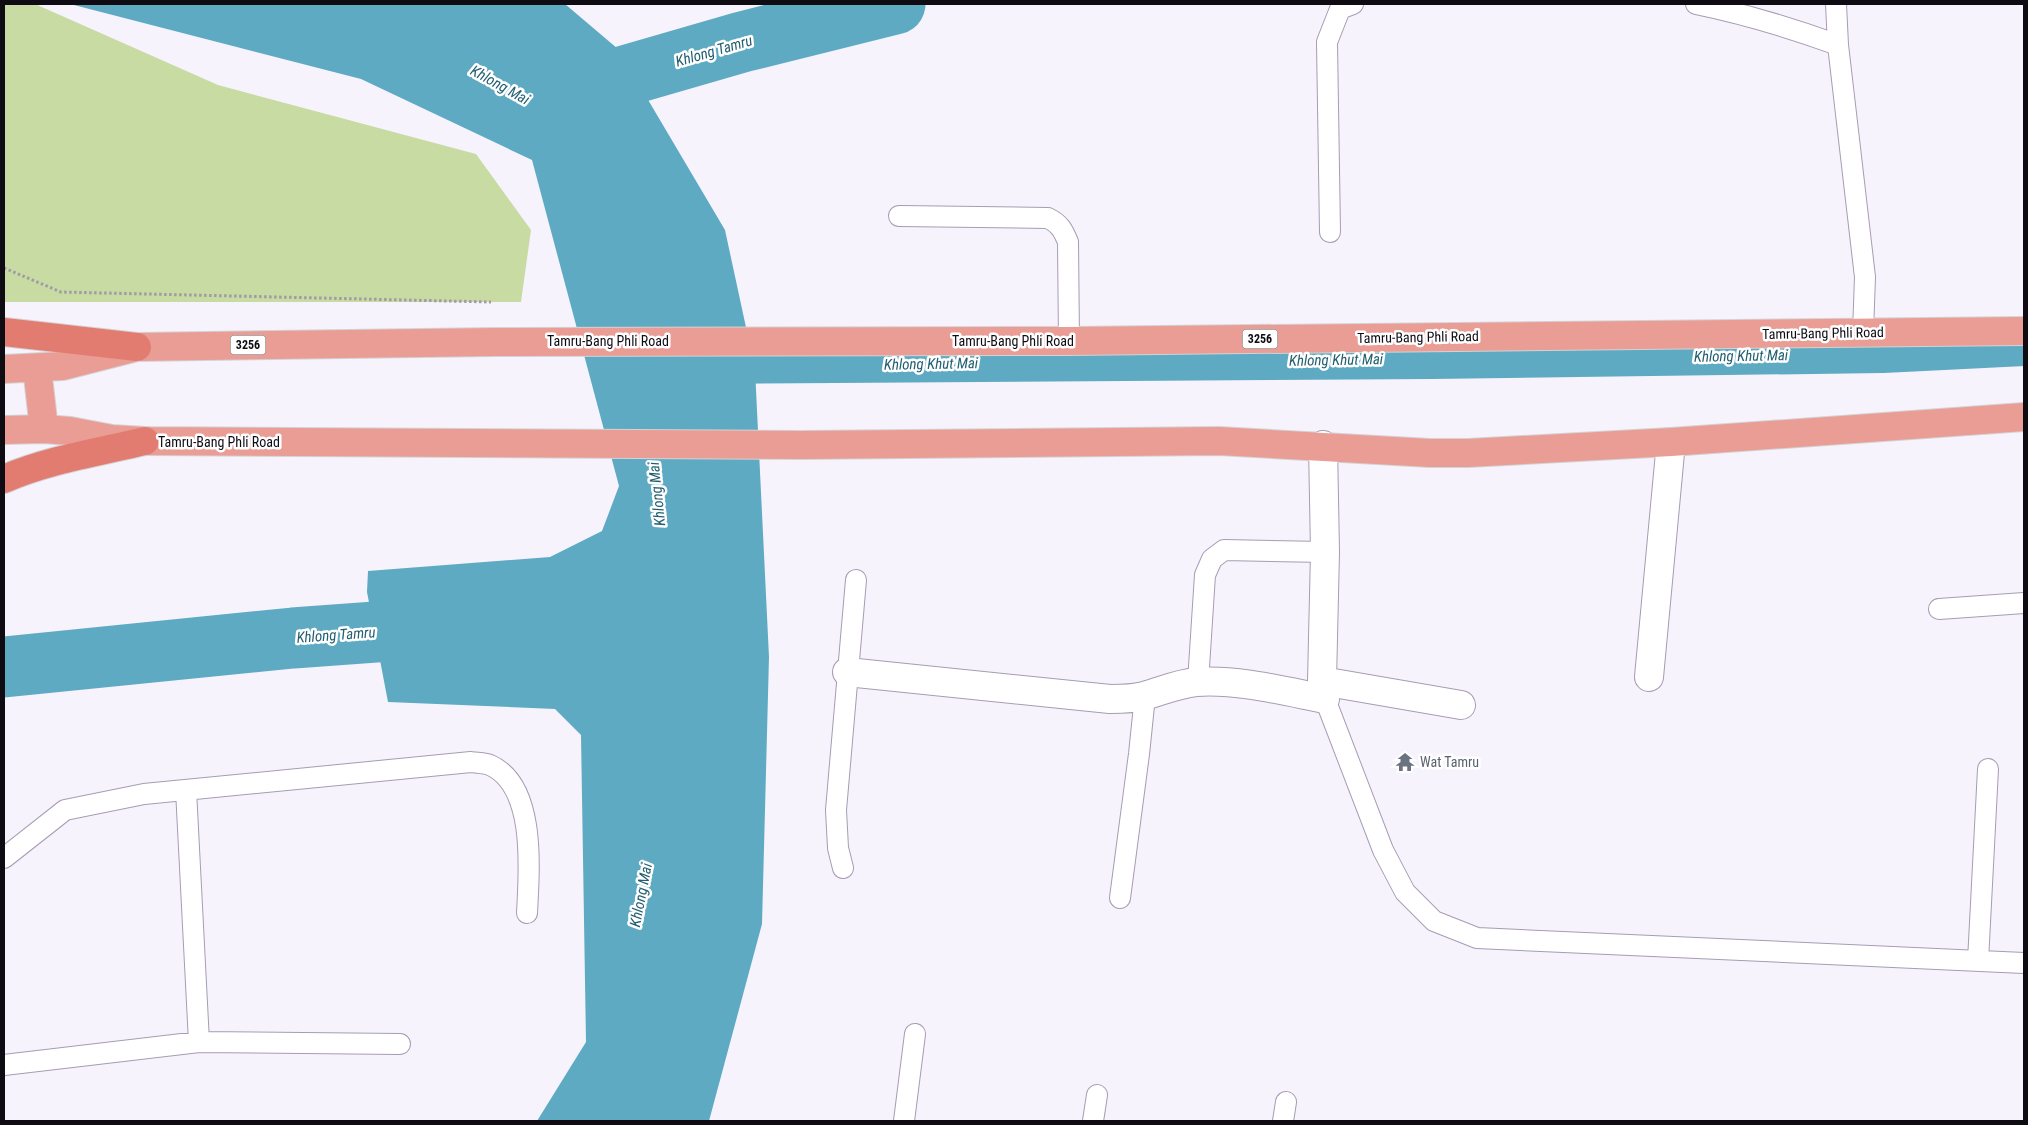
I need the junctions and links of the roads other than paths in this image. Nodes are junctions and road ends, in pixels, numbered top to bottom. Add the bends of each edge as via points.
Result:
1 (1353, 4) edge
2 (1696, 4) edge
3 (1836, 4) edge
4 (1838, 45) junction
5 (900, 216) dead end
6 (1330, 232) dead end
7 (2024, 331) edge
8 (4, 332) edge
9 (1864, 332) junction
10 (1069, 341) junction
11 (137, 347) junction
12 (37, 368) junction
13 (4, 369) edge
14 (2024, 417) edge
15 (44, 429) junction
16 (4, 430) edge
17 (145, 441) junction
18 (1671, 442) junction
19 (1323, 446) junction
20 (4, 479) edge
21 (1325, 552) junction
22 (856, 580) dead end
23 (2024, 603) edge
24 (1939, 609) dead end
25 (847, 672) junction
26 (1649, 677) dead end
27 (1198, 682) junction
28 (1324, 690) junction
29 (1145, 696) junction
30 (1461, 705) dead end
31 (1988, 769) dead end
32 (186, 790) junction
33 (4, 858) edge
34 (843, 868) dead end
35 (1120, 898) dead end
36 (527, 913) dead end
37 (1978, 961) junction
38 (2024, 964) edge
39 (915, 1034) dead end
40 (199, 1042) junction
41 (400, 1044) dead end
42 (4, 1065) edge
43 (1097, 1095) dead end
44 (904, 1121) edge
45 (1093, 1121) edge

1 - 6 lane via 1340,9 1327,42
2 - 4 lane via 1734,12
3 - 4 lane
4 - 9 lane via 1865,278
5 - 10 lane via 1048,218 1056,222 1068,242
7 - 9 main road, Tamru-Bang Phli Road / 3256
8 - 11 highway
9 - 10 main road, Tamru-Bang Phli Road / 3256
10 - 11 main road, Tamru-Bang Phli Road / 3256 via 495,342
11 - 12 main road, Tamru-Bang Phli Road / 3256 via 63,366
12 - 13 main road, Tamru-Bang Phli Road / 3256
12 - 15 main road
14 - 18 main road, Tamru-Bang Phli Road
15 - 16 main road, Tamru-Bang Phli Road
15 - 17 main road, Tamru-Bang Phli Road
17 - 19 main road, Tamru-Bang Phli Road via 801,445 1219,440
17 - 20 highway
18 - 19 main road, Tamru-Bang Phli Road via 1459,453
18 - 26 street
19 - 21 street
21 - 27 lane via 1224,550 1212,559 1205,575
21 - 28 street
22 - 25 lane
23 - 24 lane
25 - 29 street via 1110,699
25 - 34 lane via 836,810 838,848
27 - 28 street
27 - 29 street via 1175,685
28 - 30 street
28 - 37 lane via 1384,850 1405,892 1434,922 1477,938
29 - 35 lane
31 - 37 lane
32 - 33 lane via 116,798 65,810
32 - 36 lane via 471,762 490,765 514,788 519,801 529,844
32 - 40 lane
37 - 38 lane
39 - 44 lane
40 - 41 lane
40 - 42 lane
43 - 45 lane

